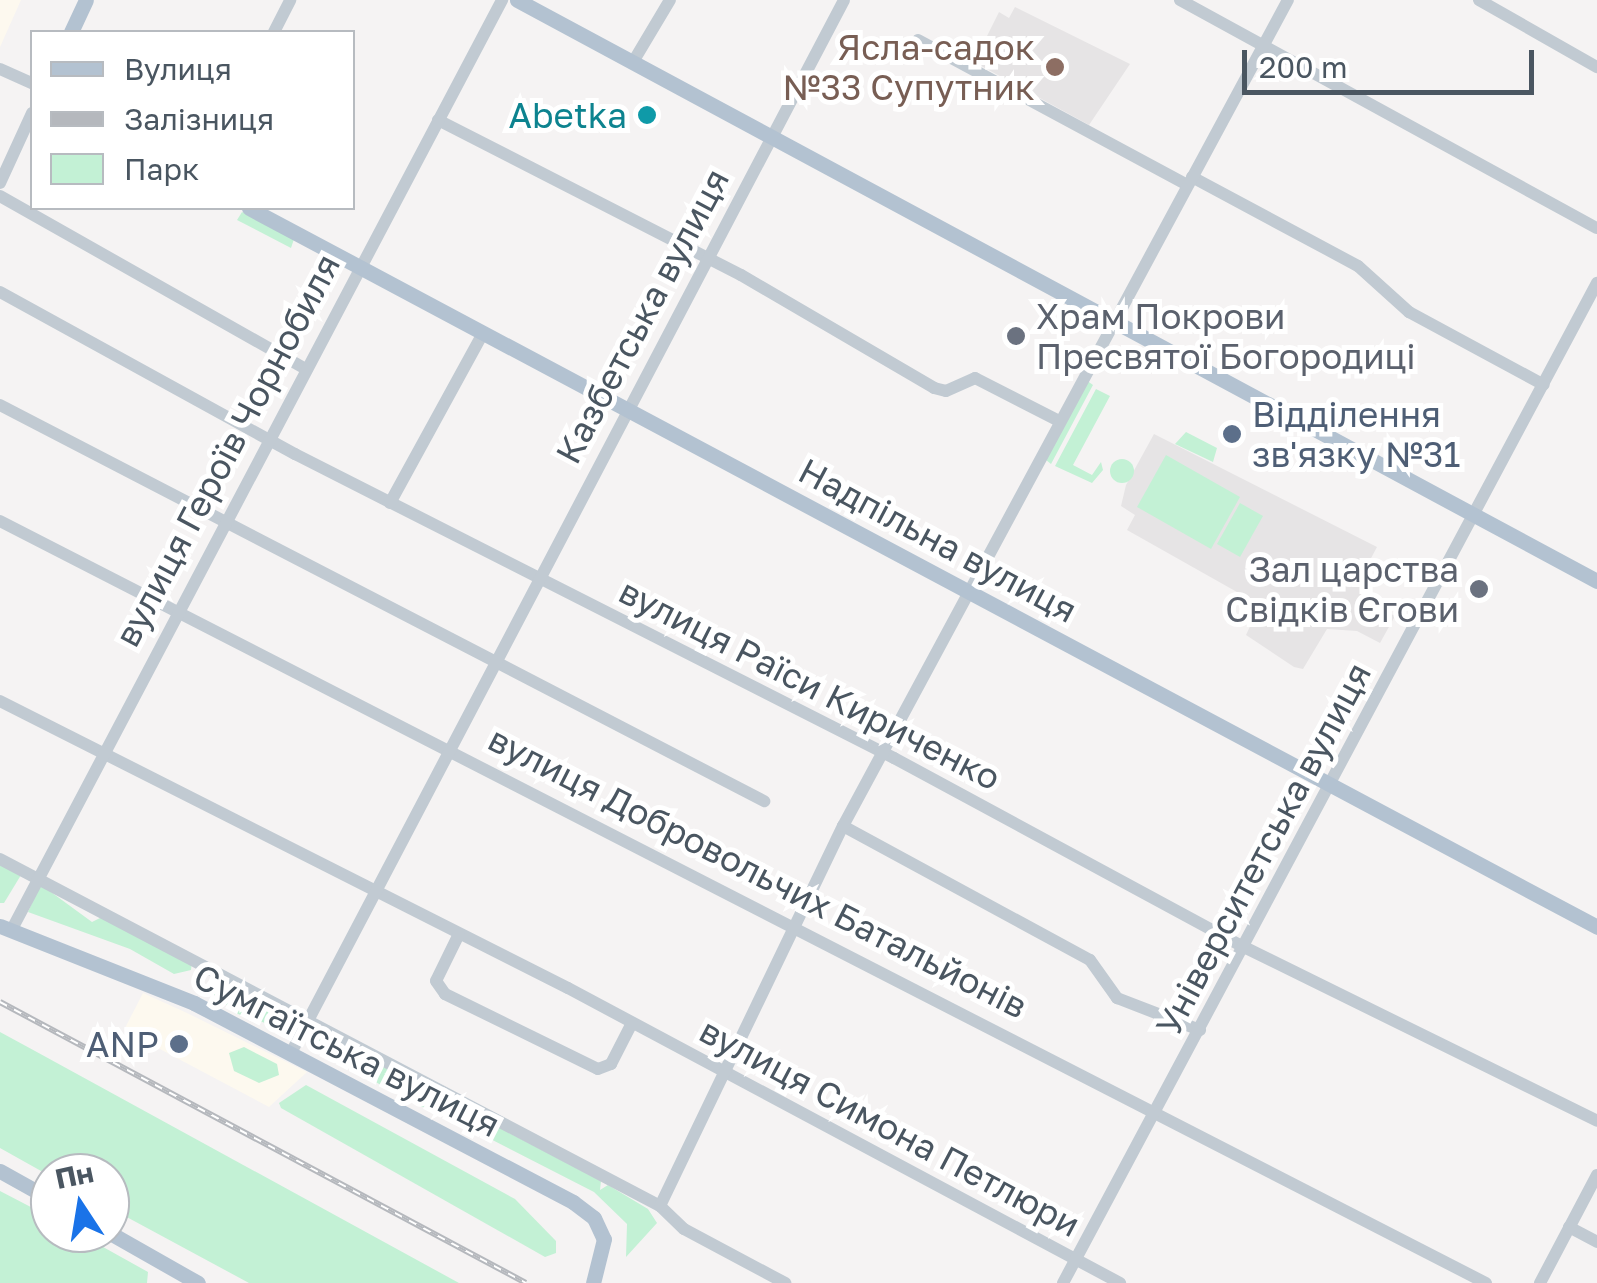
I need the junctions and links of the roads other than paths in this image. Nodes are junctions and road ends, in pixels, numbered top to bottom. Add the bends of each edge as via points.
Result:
1 (86, 0) edge
2 (290, 0) edge
3 (502, 0) edge
4 (516, 0) edge
5 (670, 0) edge
6 (844, 0) edge
7 (1180, 0) edge
8 (1288, 0) edge
9 (1479, 0) edge
10 (72, 30) edge
11 (275, 30) edge
12 (918, 40) dead end
13 (1264, 46) junction
14 (633, 62) junction
15 (1597, 67) edge
16 (0, 69) edge
17 (30, 82) edge
18 (30, 118) edge
19 (438, 120) junction
20 (772, 136) junction
21 (1189, 181) junction
22 (0, 183) edge
23 (0, 196) edge
24 (253, 210) edge
25 (1597, 228) edge
26 (708, 259) junction
27 (358, 266) junction
28 (1597, 283) edge
29 (0, 292) edge
30 (1111, 321) junction
31 (483, 333) junction
32 (304, 368) junction
33 (1544, 385) junction
34 (0, 405) edge
35 (626, 407) junction
36 (1057, 420) junction
37 (267, 438) junction
38 (390, 503) junction
39 (1474, 518) junction
40 (0, 521) edge
41 (222, 521) junction
42 (536, 576) junction
43 (1597, 582) edge
44 (967, 589) junction
45 (177, 610) junction
46 (492, 661) junction
47 (0, 701) edge
48 (447, 748) junction
49 (102, 753) junction
50 (881, 754) junction
51 (1332, 784) junction
52 (764, 801) dead end
53 (843, 826) junction
54 (0, 859) edge
55 (38, 878) junction
56 (374, 890) junction
57 (795, 924) junction
58 (1597, 927) edge
59 (6, 928) edge
60 (460, 934) junction
61 (1246, 948) junction
62 (308, 1020) junction
63 (632, 1022) junction
64 (1200, 1030) junction
65 (291, 1053) junction
66 (722, 1073) junction
67 (1156, 1110) junction
68 (1597, 1121) edge
69 (0, 1171) edge
70 (1597, 1174) edge
71 (30, 1188) edge
72 (660, 1206) junction
73 (1569, 1227) junction
74 (1597, 1242) edge
75 (130, 1244) edge
76 (1076, 1259) junction
77 (198, 1283) edge
78 (593, 1283) edge
79 (785, 1283) edge
80 (1063, 1283) edge
81 (1120, 1283) edge
82 (1486, 1283) edge
83 (1540, 1283) edge

1 - 10 main road
2 - 11 street
3 - 19 street, вулиця Героїв Чорнобиля
4 - 14 main road
5 - 14 street
6 - 20 street, Казбетська вулиця
7 - 13 street
8 - 13 street
9 - 15 street
12 - 21 street
13 - 21 street
13 - 25 street
14 - 20 main road
16 - 17 street
18 - 22 street
19 - 26 street
19 - 27 street, вулиця Героїв Чорнобиля
20 - 26 street, Казбетська вулиця
20 - 30 main road
21 - 30 street
21 - 33 street via 1358,266 1409,312
23 - 32 street
24 - 27 main road, Надпільна вулиця
26 - 35 street, Казбетська вулиця
26 - 36 street via 940,391 975,378
27 - 31 main road, Надпільна вулиця
27 - 32 street, вулиця Героїв Чорнобиля
28 - 33 street, Університетська вулиця
29 - 37 street, вулиця Раїси Кириченко
30 - 36 street
30 - 39 main road
31 - 35 main road, Надпільна вулиця
31 - 38 street
32 - 37 street, вулиця Героїв Чорнобиля
33 - 39 street, Університетська вулиця
34 - 41 street
35 - 42 street, Казбетська вулиця
35 - 44 main road, Надпільна вулиця
36 - 44 street
37 - 38 street, вулиця Раїси Кириченко
37 - 41 street, вулиця Героїв Чорнобиля
38 - 42 street, вулиця Раїси Кириченко
39 - 43 main road
39 - 51 street, Університетська вулиця
40 - 45 street, вулиця Добровольчих Батальйонів
41 - 45 street, вулиця Героїв Чорнобиля
41 - 46 street
42 - 46 street, Казбетська вулиця
42 - 50 street, вулиця Раїси Кириченко
44 - 50 street
44 - 51 main road, Надпільна вулиця
45 - 48 street, вулиця Добровольчих Батальйонів
45 - 49 street, вулиця Героїв Чорнобиля
46 - 48 street, Казбетська вулиця
46 - 52 street
47 - 49 street, вулиця Симона Петлюри
48 - 56 street, Казбетська вулиця
48 - 57 street, вулиця Добровольчих Батальйонів
49 - 55 street, вулиця Героїв Чорнобиля
49 - 56 street, вулиця Симона Петлюри
50 - 53 street
50 - 61 street, вулиця Раїси Кириченко
51 - 58 main road, Надпільна вулиця
51 - 61 street, Університетська вулиця
53 - 57 street
53 - 64 street via 1090,960 1117,998
54 - 55 street
55 - 59 street, вулиця Героїв Чорнобиля
55 - 62 street
56 - 60 street, вулиця Симона Петлюри
56 - 62 street, Казбетська вулиця
57 - 66 street
57 - 67 street, вулиця Добровольчих Батальйонів
59 - 65 main road, Сумгаїтська вулиця via 162,988
60 - 63 street, вулиця Симона Петлюри
60 - 63 street via 436,981 440,991 461,1002 598,1070 611,1064
61 - 64 street, Університетська вулиця
61 - 68 street, вулиця Раїси Кириченко
62 - 65 street, Казбетська вулиця
62 - 72 street
63 - 66 street, вулиця Симона Петлюри
64 - 67 street, Університетська вулиця
65 - 78 main road, Сумгаїтська вулиця via 589,1213 605,1244
66 - 72 street
66 - 76 street, вулиця Симона Петлюри
67 - 76 street, Університетська вулиця
67 - 82 street, вулиця Добровольчих Батальйонів
69 - 71 main road
70 - 73 street
72 - 79 street via 684,1229
73 - 74 street
73 - 83 street
75 - 77 main road
76 - 80 street, Університетська вулиця
76 - 81 street, вулиця Симона Петлюри

